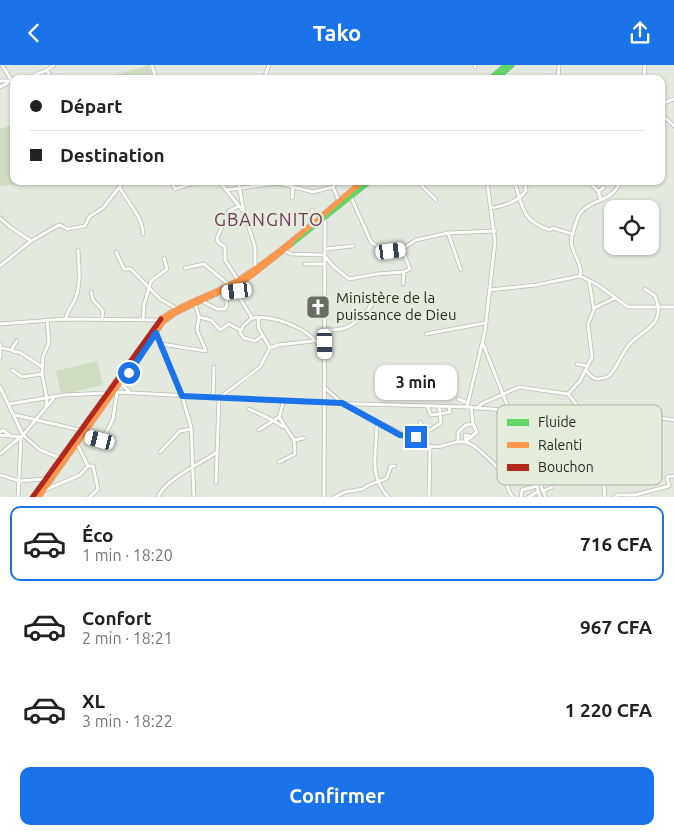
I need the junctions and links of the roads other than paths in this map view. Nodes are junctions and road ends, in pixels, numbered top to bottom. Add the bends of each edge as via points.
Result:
1 (2, 65) edge
2 (54, 65) edge
3 (506, 65) edge
4 (512, 65) edge
5 (47, 70) junction
6 (35, 75) edge
7 (50, 75) edge
8 (495, 75) edge
9 (501, 75) edge
10 (10, 78) edge
11 (0, 81) edge
12 (8, 83) joint
13 (0, 87) edge
14 (122, 185) edge
15 (173, 185) edge
16 (187, 185) edge
17 (222, 185) edge
18 (239, 185) edge
19 (263, 185) edge
20 (286, 185) edge
21 (358, 185) edge
22 (365, 185) edge
23 (421, 185) edge
24 (488, 185) edge
25 (515, 185) edge
26 (526, 185) edge
27 (591, 185) edge
28 (618, 185) edge
29 (293, 187) junction
30 (334, 187) joint
31 (604, 187) dead end
32 (120, 188) junction
33 (240, 188) junction
34 (226, 190) junction
35 (599, 194) junction
36 (351, 197) junction
37 (292, 198) dead end
38 (518, 198) junction
39 (436, 200) dead end
40 (601, 200) junction
41 (339, 201) junction
42 (240, 206) junction
43 (491, 208) junction
44 (312, 211) dead end
45 (244, 212) junction
46 (0, 218) edge
47 (320, 222) junction
48 (494, 231) junction
49 (448, 233) junction
50 (143, 234) dead end
51 (573, 234) junction
52 (31, 241) junction
53 (353, 246) dead end
54 (325, 249) junction
55 (402, 249) junction
56 (78, 250) dead end
57 (285, 251) junction
58 (116, 252) dead end
59 (324, 255) junction
60 (164, 258) dead end
61 (305, 264) dead end
62 (324, 264) junction
63 (0, 266) edge
64 (185, 268) dead end
65 (255, 269) junction
66 (461, 270) dead end
67 (404, 272) junction
68 (580, 276) junction
69 (238, 280) junction
70 (589, 281) junction
71 (403, 284) dead end
72 (232, 286) junction
73 (148, 288) junction
74 (645, 289) dead end
75 (490, 290) junction
76 (237, 291) junction
77 (91, 292) dead end
78 (225, 292) junction
79 (615, 298) junction
80 (202, 301) junction
81 (374, 302) dead end
82 (195, 304) junction
83 (674, 307) edge
84 (176, 308) junction
85 (594, 308) junction
86 (658, 308) junction
87 (199, 317) junction
88 (261, 317) junction
89 (102, 318) junction
90 (252, 318) junction
91 (66, 319) junction
92 (46, 320) junction
93 (143, 320) junction
94 (159, 320) junction
95 (485, 323) junction
96 (0, 324) edge
97 (324, 329) junction
98 (240, 330) junction
99 (156, 333) junction
100 (426, 335) dead end
101 (262, 336) junction
102 (16, 341) dead end
103 (313, 341) junction
104 (483, 343) junction
105 (0, 344) edge
106 (161, 344) junction
107 (270, 348) junction
108 (1, 349) edge
109 (12, 350) junction
110 (0, 358) edge
111 (325, 359) junction
112 (577, 364) dead end
113 (42, 367) junction
114 (214, 367) dead end
115 (587, 368) junction
116 (12, 370) dead end
117 (42, 374) junction
118 (121, 384) junction
119 (0, 387) edge
120 (325, 388) junction
121 (129, 391) junction
122 (116, 392) junction
123 (107, 393) junction
124 (503, 394) junction
125 (568, 394) junction
126 (182, 396) junction
127 (213, 397) junction
128 (219, 397) junction
129 (54, 398) junction
130 (47, 399) junction
131 (458, 399) dead end
132 (284, 400) junction
133 (325, 403) junction
134 (342, 403) junction
135 (9, 404) junction
136 (46, 405) junction
137 (507, 405) edge
138 (576, 405) edge
139 (427, 406) junction
140 (439, 406) junction
141 (469, 406) junction
142 (450, 407) junction
143 (478, 408) junction
144 (249, 409) dead end
145 (497, 410) edge
146 (15, 415) junction
147 (440, 415) junction
148 (279, 417) junction
149 (37, 420) junction
150 (275, 420) junction
151 (377, 422) junction
152 (420, 422) dead end
153 (473, 424) junction
154 (191, 429) junction
155 (286, 429) junction
156 (259, 430) dead end
157 (425, 431) junction
158 (0, 433) edge
159 (82, 433) junction
160 (400, 435) junction
161 (22, 436) junction
162 (304, 438) dead end
163 (413, 438) junction
164 (294, 440) junction
165 (458, 441) junction
166 (466, 442) junction
167 (418, 443) junction
168 (77, 444) junction
169 (430, 447) junction
170 (160, 453) dead end
171 (216, 453) junction
172 (0, 454) edge
173 (60, 459) junction
174 (279, 462) dead end
175 (88, 466) junction
176 (395, 466) dead end
177 (193, 467) junction
178 (497, 468) edge
179 (0, 475) edge
180 (674, 476) edge
181 (46, 479) junction
182 (19, 481) junction
183 (378, 482) junction
184 (216, 483) dead end
185 (506, 485) edge
186 (540, 485) edge
187 (537, 486) joint
188 (604, 486) dead end
189 (552, 487) dead end
190 (42, 491) junction
191 (543, 491) junction
192 (538, 493) junction
193 (18, 497) edge
194 (32, 497) edge
195 (38, 497) edge
196 (89, 497) edge
197 (158, 497) edge
198 (194, 497) edge
199 (324, 497) edge
200 (333, 497) edge
201 (389, 497) edge
202 (429, 497) edge
203 (514, 497) edge
204 (521, 497) edge
205 (530, 497) edge
206 (541, 497) edge
207 (546, 497) edge
208 (604, 497) edge
209 (614, 497) edge

1 - 10 street
2 - 5 street
3 - 8 main road
4 - 9 main road
5 - 6 street
5 - 7 street
11 - 12 street
12 - 13 street
14 - 32 street
15 - 16 street via 175,189
17 - 34 street
18 - 33 street
19 - 33 street
20 - 29 street
21 - 41 main road
22 - 36 main road
23 - 39 street
24 - 43 street
25 - 38 street
26 - 38 street via 526,191
27 - 35 street
28 - 40 street via 611,195
29 - 30 street via 313,191
29 - 37 street
30 - 41 street
31 - 35 street
32 - 50 street via 141,219
32 - 52 street via 103,208 89,217 85,226 67,229 60,225
33 - 34 street
33 - 45 street
34 - 42 street
35 - 40 street
36 - 47 main road
36 - 55 street via 372,245 391,251
38 - 43 street
38 - 51 street via 536,225
40 - 51 street via 582,210
41 - 47 main road
42 - 45 street
42 - 69 street via 229,211 217,238 225,247 225,261
43 - 48 street
44 - 47 street
45 - 65 street via 255,247
46 - 52 street
47 - 54 street
47 - 57 main road
47 - 65 main road
48 - 49 street
48 - 75 street
49 - 55 street via 416,240
49 - 66 street
51 - 68 street via 573,249 582,267
52 - 63 street
53 - 54 street
54 - 59 street
55 - 67 street via 410,267
56 - 91 street via 80,275 76,298 67,310
57 - 59 street
57 - 72 main road
58 - 73 street via 122,267 131,269
59 - 62 street
59 - 67 street via 349,279
60 - 73 street via 167,269 154,277
61 - 62 street
62 - 97 street
64 - 72 street via 204,264
65 - 69 main road
67 - 71 street
68 - 70 street
68 - 75 street
69 - 72 main road
70 - 79 street
70 - 85 street
72 - 76 street
72 - 78 main road
72 - 84 main road
73 - 84 street
73 - 93 street
74 - 86 street via 655,296
75 - 95 street
76 - 78 street
76 - 90 street
77 - 89 street via 93,300 103,311
78 - 80 main road
78 - 80 street via 225,309 216,309
79 - 85 street
79 - 86 street via 628,307
80 - 82 main road
81 - 97 street via 347,329
82 - 87 street
82 - 99 main road via 167,318
83 - 86 street
84 - 94 main road
85 - 115 street via 588,320 592,357
86 - 115 street via 649,330 633,341 609,376 590,377
87 - 98 street via 211,320 220,330 229,325
87 - 106 street via 197,330 205,352
88 - 90 street
88 - 101 street via 258,324
88 - 103 street via 274,317 296,326
89 - 91 street
89 - 93 street
90 - 98 street
91 - 92 street
92 - 96 street
92 - 113 street via 48,343
93 - 94 street
94 - 123 main road
95 - 100 street
95 - 104 street
97 - 111 street
98 - 101 street via 244,338 255,341
99 - 106 street
99 - 118 main road
101 - 107 street
102 - 109 street
103 - 107 street
103 - 111 street via 323,351
104 - 124 street
104 - 141 street
105 - 108 street
106 - 126 street
107 - 128 street via 260,367
108 - 109 street
108 - 110 street
109 - 113 street
111 - 120 street
112 - 115 street
113 - 117 street
114 - 127 street
115 - 125 street
116 - 117 street via 22,377
117 - 130 street
118 - 121 street
118 - 122 main road
119 - 135 street
120 - 133 street
120 - 134 street
121 - 122 street
121 - 126 street
122 - 159 main road
122 - 159 street via 114,419 104,439
123 - 129 street
123 - 159 main road
124 - 125 street via 519,387
124 - 137 street
124 - 143 street
125 - 138 street
126 - 127 street
126 - 154 street
127 - 128 street
128 - 132 street
128 - 171 street
129 - 130 street
129 - 136 street
130 - 135 street
130 - 136 street
131 - 141 street
132 - 133 street
132 - 148 street
133 - 134 street
133 - 199 street
134 - 139 street
134 - 151 street
135 - 146 street
136 - 149 street
139 - 140 street
139 - 147 street via 431,415
140 - 142 street
140 - 147 street
141 - 142 street
141 - 143 street
141 - 153 street
142 - 147 street via 448,414
143 - 145 street
144 - 150 street
146 - 149 street
146 - 161 street
147 - 157 street via 441,423
148 - 150 street
148 - 155 street
149 - 159 street
149 - 161 street
150 - 155 street
150 - 156 street
151 - 160 street
151 - 183 street via 375,474
152 - 157 street
153 - 165 street via 458,432
153 - 166 street via 477,432
154 - 170 street via 180,431
154 - 177 street
155 - 164 street
157 - 163 street
158 - 161 street
159 - 168 main road
159 - 173 main road
160 - 163 street
160 - 167 street
161 - 172 street
161 - 173 street via 40,450
161 - 182 street
162 - 164 street
163 - 167 street
164 - 174 street via 295,454
165 - 166 street
165 - 169 street via 447,446
166 - 178 street
167 - 169 street
168 - 175 street
168 - 190 main road
169 - 202 street
171 - 177 street
171 - 184 street
173 - 181 main road
175 - 190 street via 80,475
175 - 196 street via 93,466 98,489
176 - 183 street via 390,467 387,478
177 - 197 street via 162,490
177 - 198 street
179 - 182 street
180 - 209 street via 667,477 669,486
181 - 182 street
181 - 194 main road
182 - 193 street
183 - 200 street
183 - 201 street
185 - 203 street
186 - 191 street
187 - 192 street
187 - 204 street via 522,490
188 - 208 street
189 - 191 street
190 - 195 main road
191 - 207 street
192 - 205 street
192 - 206 street
205 - 206 street

